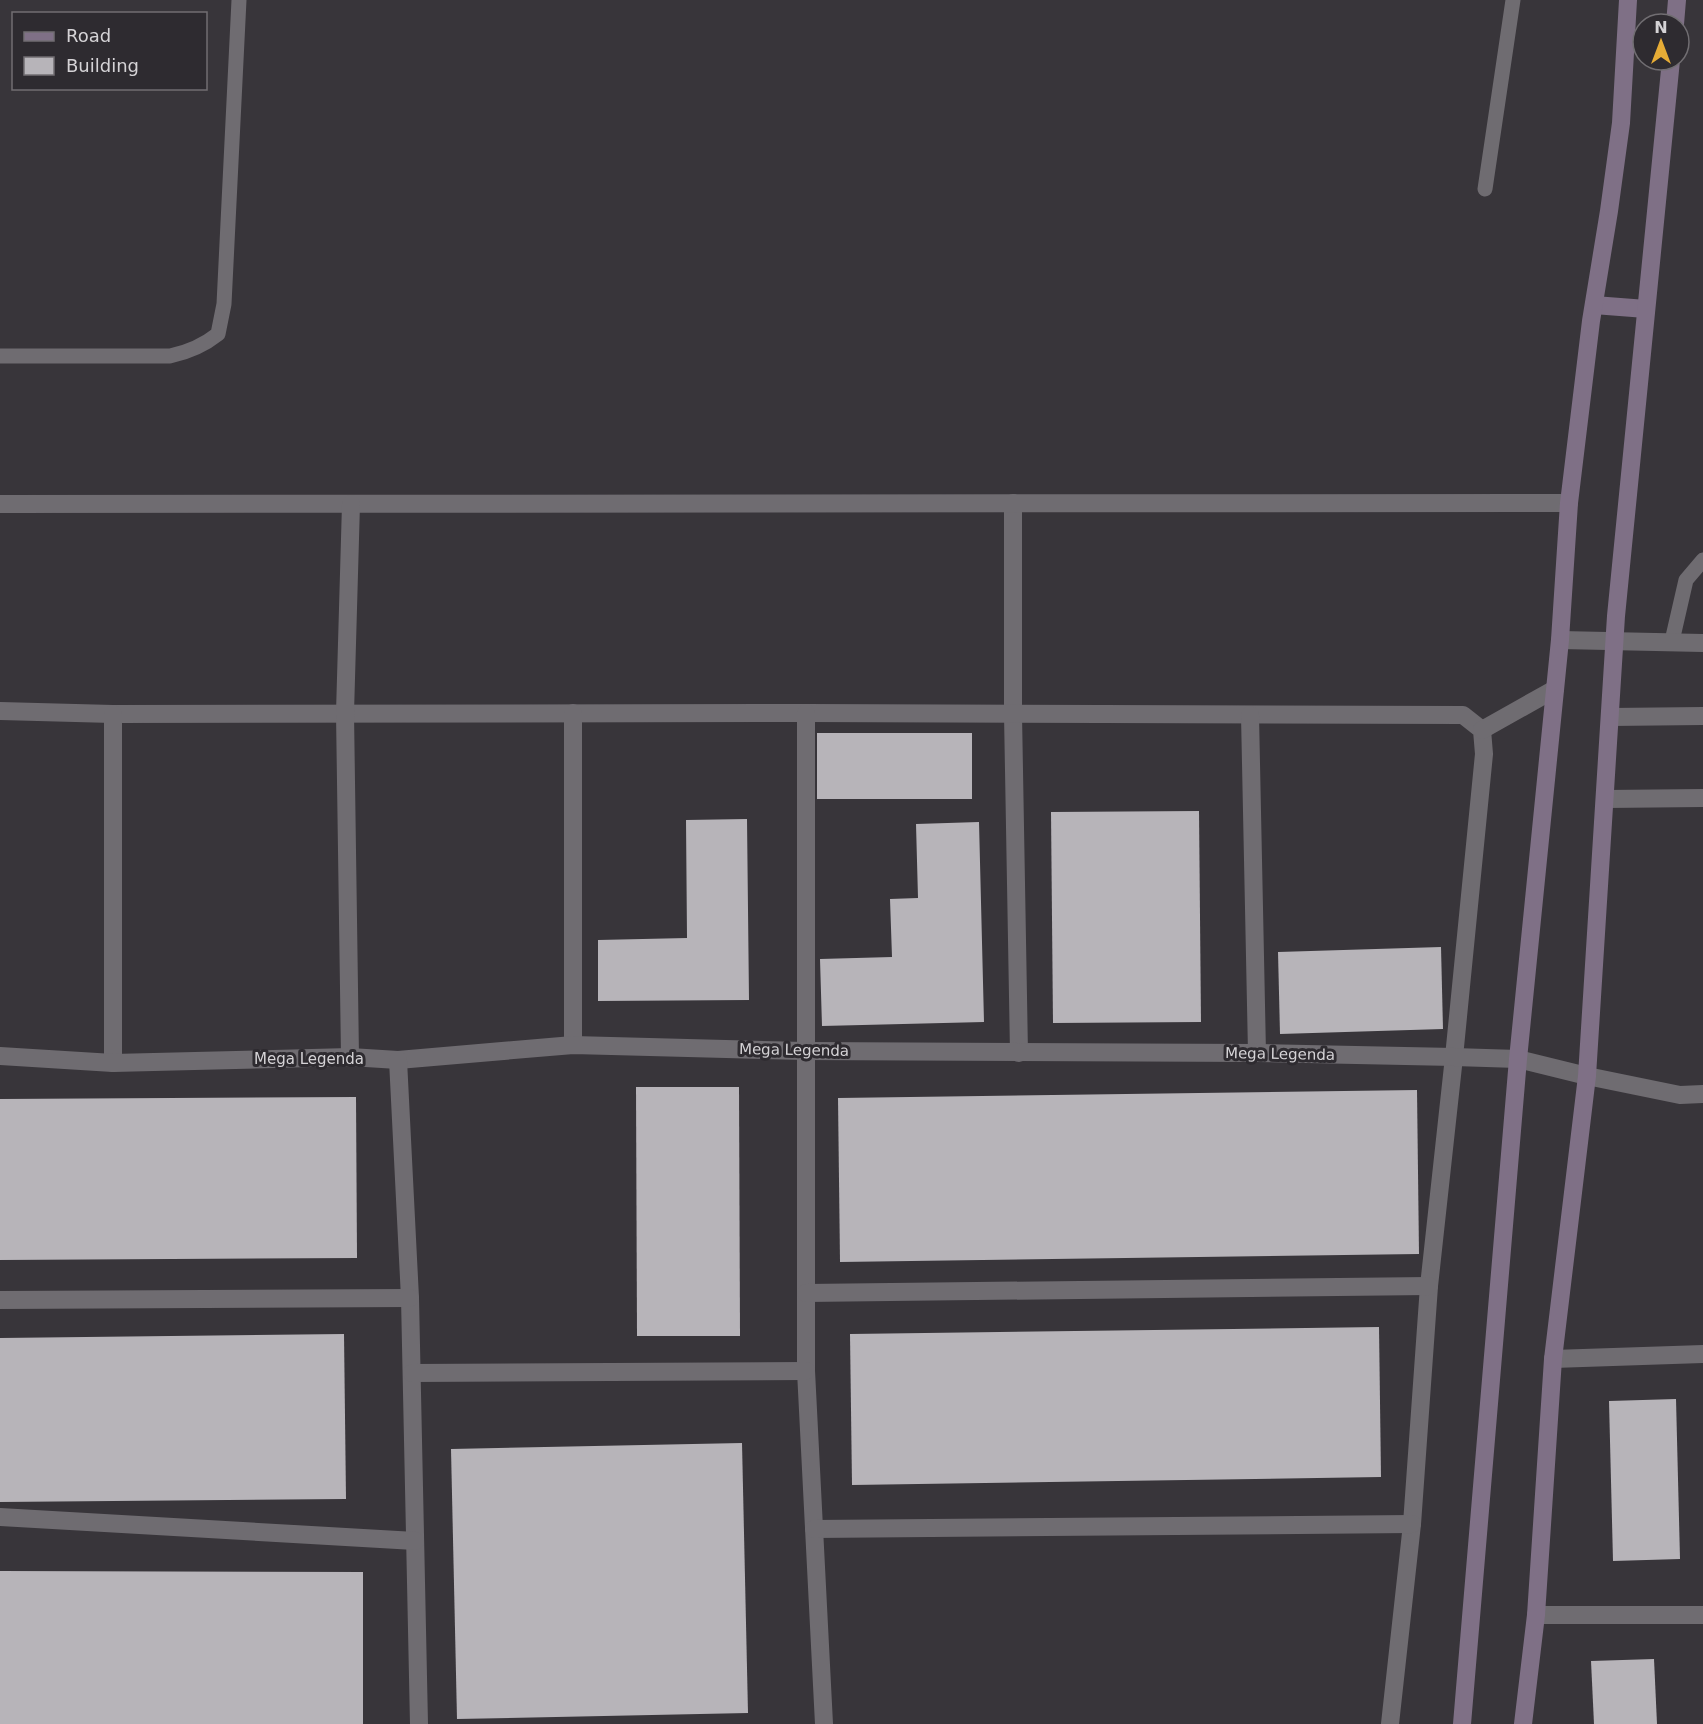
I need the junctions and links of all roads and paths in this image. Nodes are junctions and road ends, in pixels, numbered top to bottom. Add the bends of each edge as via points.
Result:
1 (239, 0) edge
2 (1513, 0) edge
3 (1628, 0) edge
4 (1670, 72) edge
5 (1485, 189) dead end
6 (1594, 305) junction
7 (1646, 309) junction
8 (0, 356) edge
9 (1012, 502) junction
10 (1569, 503) junction
11 (0, 504) edge
12 (351, 504) junction
13 (1703, 560) edge
14 (1560, 640) junction
15 (1615, 640) junction
16 (1672, 641) junction
17 (1703, 643) edge
18 (1555, 689) junction
19 (0, 711) edge
20 (345, 713) junction
21 (573, 713) junction
22 (806, 713) junction
23 (113, 714) junction
24 (1013, 714) junction
25 (1250, 715) junction
26 (1610, 717) junction
27 (1703, 717) edge
28 (1482, 730) junction
29 (1703, 798) edge
30 (1606, 799) junction
31 (573, 1045) junction
32 (806, 1051) junction
33 (1019, 1053) junction
34 (1257, 1053) junction
35 (0, 1056) edge
36 (350, 1057) junction
37 (1454, 1057) junction
38 (1518, 1059) junction
39 (398, 1060) junction
40 (113, 1063) junction
41 (1587, 1076) junction
42 (1703, 1095) edge
43 (1429, 1286) junction
44 (806, 1293) junction
45 (410, 1298) junction
46 (0, 1300) edge
47 (1703, 1354) edge
48 (1553, 1359) junction
49 (806, 1371) junction
50 (412, 1373) junction
51 (0, 1518) edge
52 (1412, 1524) junction
53 (814, 1530) junction
54 (415, 1541) junction
55 (1536, 1614) junction
56 (1703, 1615) edge
57 (419, 1724) edge
58 (824, 1724) edge
59 (1390, 1724) edge
60 (1462, 1724) edge
61 (1523, 1724) edge

1 - 8 lane via 224,304 218,334 190,352 170,356
2 - 5 lane
3 - 6 street via 1621,123
4 - 7 street
6 - 7 street
6 - 10 street
7 - 15 street
9 - 10 street
9 - 12 street
9 - 24 street
10 - 14 street
11 - 12 street
12 - 20 street
13 - 16 lane via 1686,580
14 - 15 street
14 - 18 street
15 - 16 street
15 - 26 street
16 - 17 street
18 - 28 street
18 - 38 street
19 - 23 street
20 - 21 street
20 - 23 street
20 - 36 street
21 - 22 street
21 - 31 street
22 - 24 street
22 - 32 street
23 - 40 street
24 - 25 street
24 - 33 street
25 - 28 street via 1463,716
25 - 34 street
26 - 27 street
26 - 30 street
28 - 37 street via 1484,754
29 - 30 street
30 - 41 street
31 - 32 street, Mega Legenda
31 - 39 street, Mega Legenda
32 - 33 street, Mega Legenda
32 - 44 street
33 - 34 street, Mega Legenda
34 - 37 street, Mega Legenda
35 - 40 street, Mega Legenda
36 - 39 street, Mega Legenda
36 - 40 street, Mega Legenda
37 - 38 street, Mega Legenda
37 - 43 street
38 - 41 street, Mega Legenda
38 - 60 street
39 - 45 street
41 - 42 street, Mega Legenda via 1680,1095
41 - 48 street
43 - 44 street
43 - 52 street
44 - 49 street
45 - 46 street
45 - 50 street
47 - 48 street
48 - 55 street
49 - 50 street
49 - 53 street
50 - 54 street
51 - 54 street
52 - 53 street
52 - 59 street
53 - 58 street
54 - 57 street
55 - 56 street
55 - 61 street

